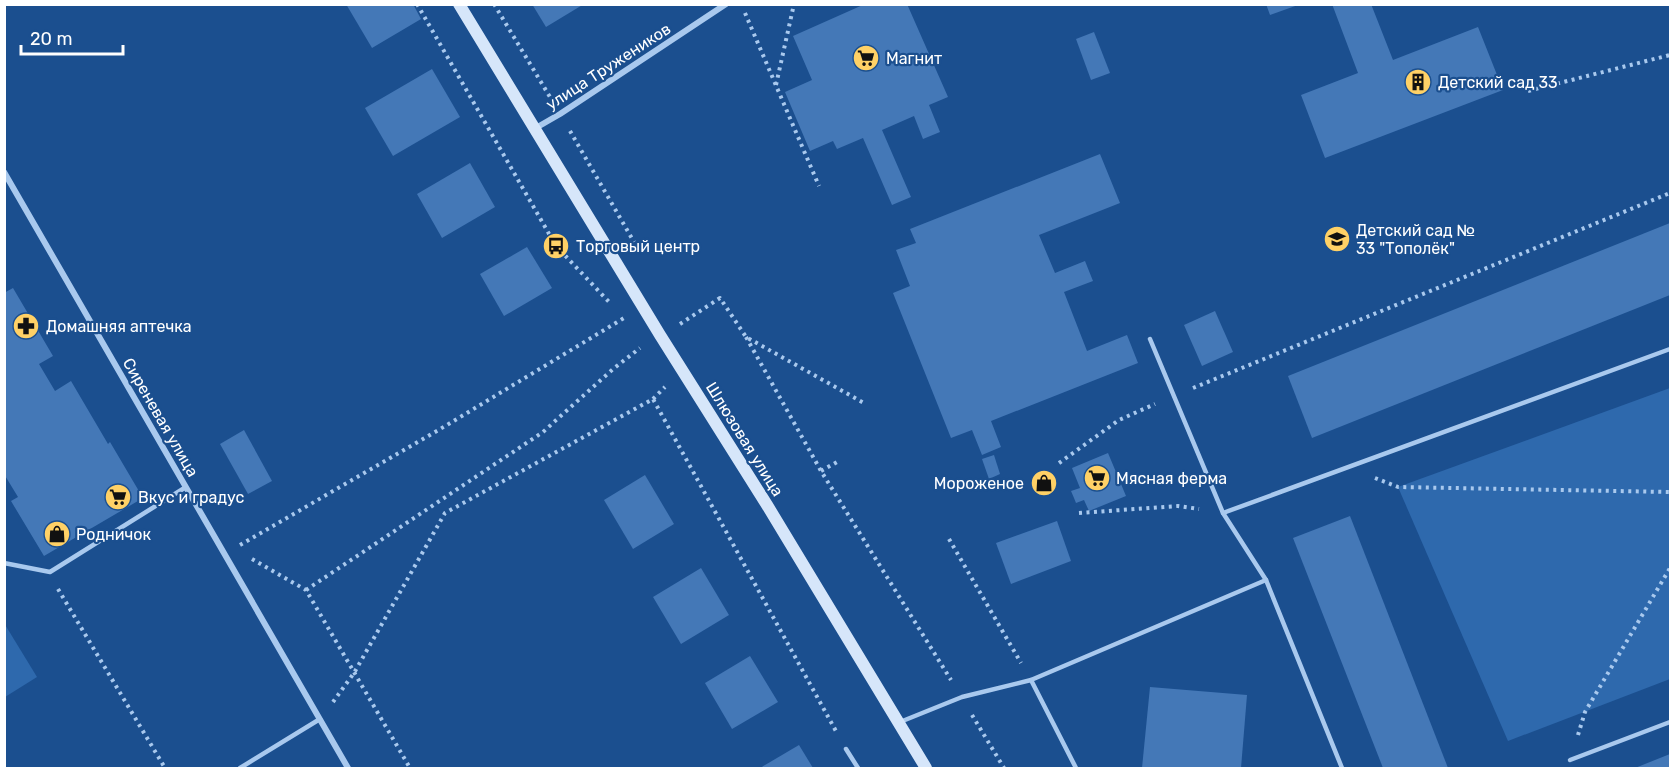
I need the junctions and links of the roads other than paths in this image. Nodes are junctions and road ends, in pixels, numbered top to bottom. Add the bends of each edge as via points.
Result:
1 (459, 4) edge
2 (726, 4) edge
3 (534, 129) junction
4 (4, 172) edge
5 (1150, 339) dead end
6 (1671, 349) edge
7 (186, 487) junction
8 (1223, 513) junction
9 (4, 563) edge
10 (1266, 580) junction
11 (1031, 680) junction
12 (320, 719) junction
13 (1671, 722) edge
14 (898, 723) junction
15 (846, 749) road end
16 (1570, 760) road end
17 (240, 768) edge
18 (348, 768) edge
19 (858, 768) edge
20 (926, 768) edge
21 (1076, 768) edge
22 (1342, 768) edge

1 - 3 main road, Шлюзовая улица
2 - 3 street, улица Тружеников
3 - 14 main road, Шлюзовая улица
4 - 7 street, Сиреневая улица
5 - 8 lane
6 - 8 lane
7 - 9 lane via 50,572
7 - 12 street, Сиреневая улица
8 - 10 lane
10 - 11 lane
10 - 22 lane
11 - 14 lane via 962,697
11 - 21 lane
12 - 17 lane
12 - 18 street, Сиреневая улица
13 - 16 lane
14 - 20 main road, Шлюзовая улица
15 - 19 lane

